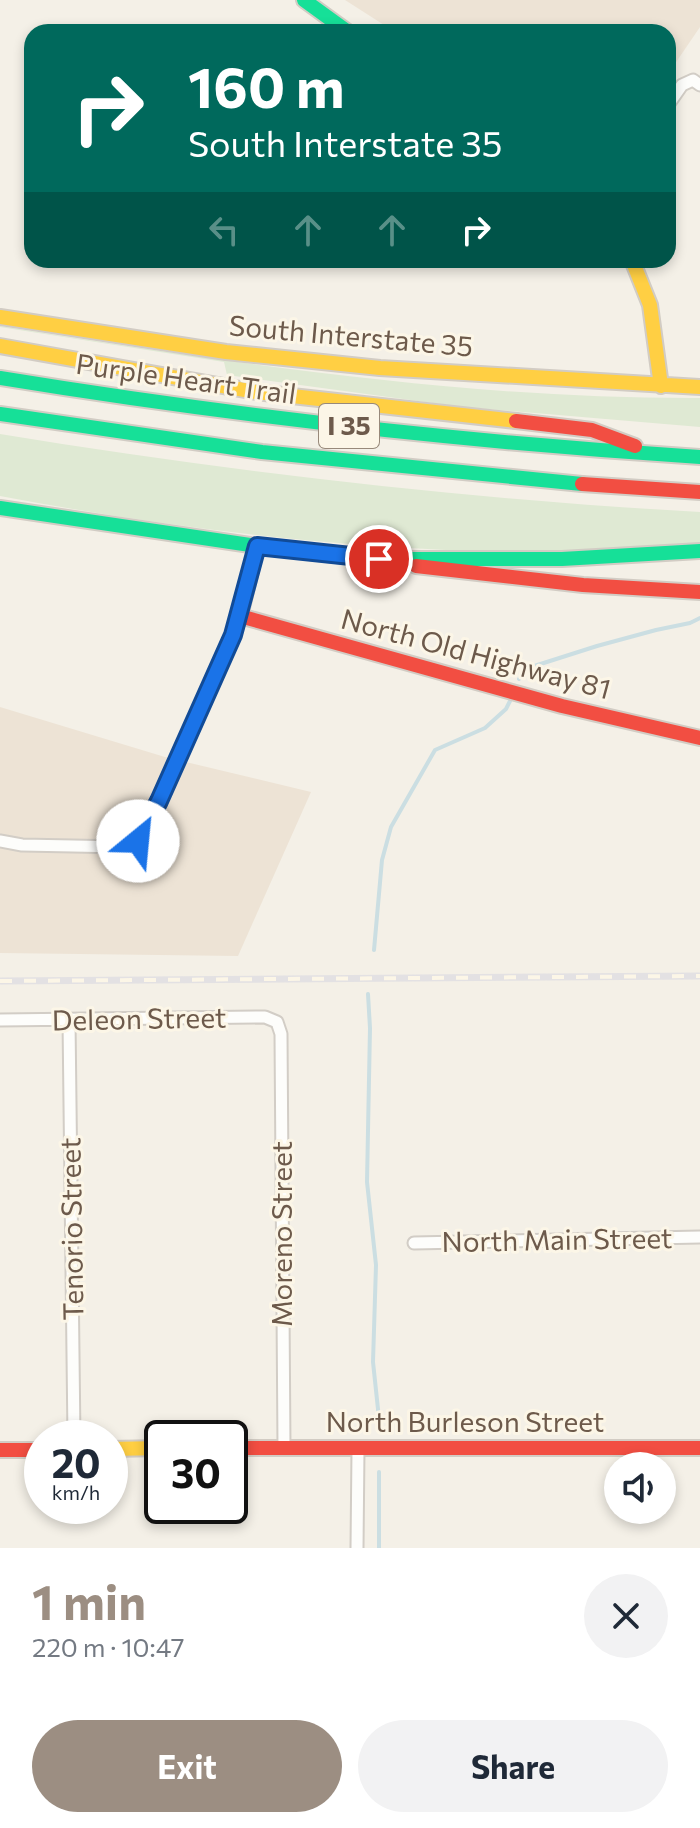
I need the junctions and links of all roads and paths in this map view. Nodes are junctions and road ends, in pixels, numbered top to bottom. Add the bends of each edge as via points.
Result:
1 (308, 1) edge
2 (338, 24) edge
3 (700, 85) edge
4 (676, 94) edge
5 (635, 268) edge
6 (0, 317) edge
7 (0, 346) edge
8 (0, 378) edge
9 (661, 386) junction
10 (700, 387) edge
11 (0, 414) edge
12 (662, 455) junction
13 (700, 457) edge
14 (700, 492) edge
15 (0, 508) edge
16 (257, 546) junction
17 (700, 551) edge
18 (379, 559) junction
19 (700, 592) edge
20 (240, 616) junction
21 (700, 738) edge
22 (0, 841) edge
23 (0, 1020) edge
24 (69, 1020) junction
25 (277, 1022) joint
26 (700, 1237) edge
27 (414, 1243) dead end
28 (74, 1420) edge
29 (284, 1447) junction
30 (248, 1448) edge
31 (700, 1448) edge
32 (0, 1450) edge
33 (24, 1450) edge
34 (358, 1450) junction
35 (357, 1548) edge

1 - 2 main road
3 - 4 street via 693,80
5 - 9 main road via 655,325
6 - 9 main road, South Interstate 35 via 226,352
7 - 12 main road via 256,392 592,430
8 - 12 main road, Purple Heart Trail / I 35 via 380,430
9 - 10 main road, South Interstate 35
11 - 14 main road, I 35 via 357,463
12 - 13 main road, Purple Heart Trail / I 35
15 - 16 main road
16 - 18 main road
16 - 20 main road
17 - 18 main road via 562,559
18 - 19 main road via 583,585
20 - 21 main road, North Old Highway 81 via 508,692
20 - 22 street via 138,841 124,847
23 - 24 street, Deleon Street
24 - 25 street, Deleon Street via 265,1017
24 - 28 street, Tenorio Street
25 - 29 street, Moreno Street
26 - 27 street, North Main Street
29 - 30 main road, North Burleson Street
29 - 34 main road, North Burleson Street
31 - 34 main road, North Burleson Street
32 - 33 main road
34 - 35 street

